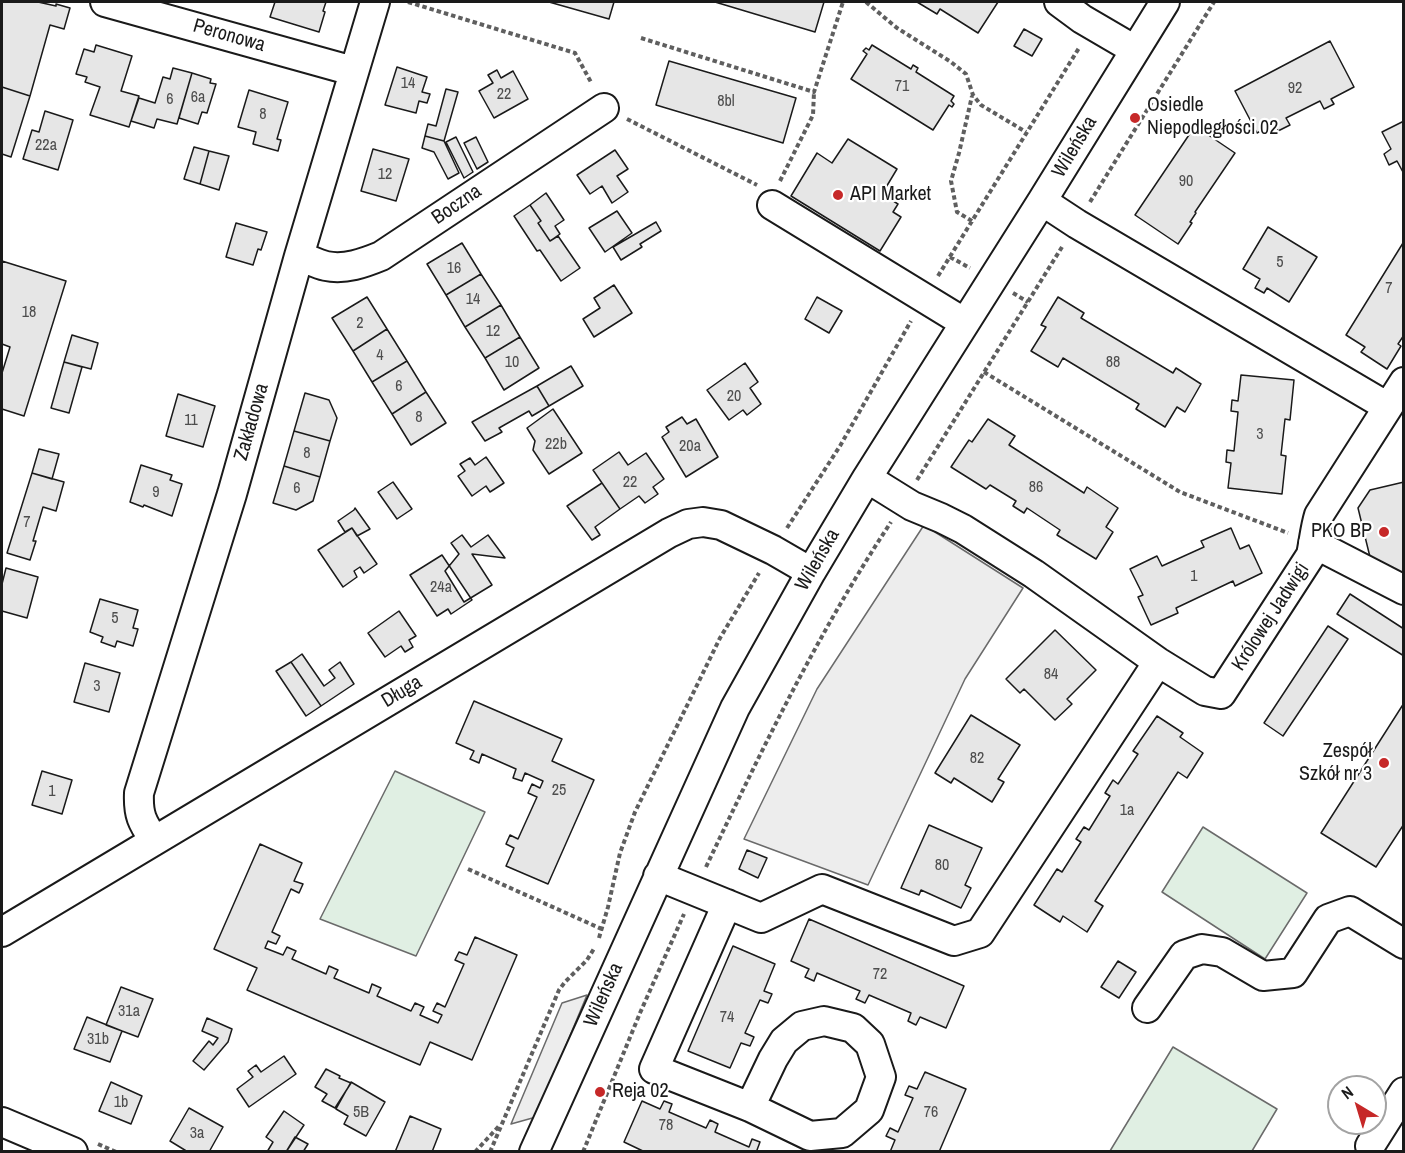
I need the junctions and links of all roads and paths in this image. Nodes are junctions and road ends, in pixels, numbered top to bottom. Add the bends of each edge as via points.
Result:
1 (105, 2) edge
2 (375, 2) edge
3 (843, 2) edge
4 (866, 2) edge
5 (1059, 2) edge
6 (1165, 2) edge
7 (1215, 2) edge
8 (641, 38) dead end
9 (1134, 50) junction
10 (353, 71) junction
11 (814, 92) junction
12 (973, 95) junction
13 (604, 108) dead end
14 (1026, 132) dead end
15 (1042, 201) junction
16 (772, 205) joint
17 (972, 221) dead end
18 (1077, 224) junction
19 (299, 256) junction
20 (965, 323) junction
21 (984, 372) junction
22 (1404, 382) edge
23 (1388, 407) junction
24 (867, 478) junction
25 (904, 501) junction
26 (1314, 543) junction
27 (811, 572) junction
28 (1404, 590) edge
29 (1158, 662) junction
30 (154, 840) junction
31 (468, 869) dead end
32 (658, 876) junction
33 (695, 891) junction
34 (727, 904) junction
35 (2, 932) edge
36 (612, 934) dead end
37 (1404, 944) edge
38 (1147, 1008) dead end
39 (1404, 1092) edge
40 (750, 1107) junction
41 (2, 1122) edge
42 (1404, 1134) edge
43 (1368, 1149) edge
44 (73, 1152) edge
45 (475, 1152) edge
46 (490, 1152) edge
47 (534, 1152) edge
48 (583, 1152) edge

1 - 10 street, Peronowa
2 - 10 street, Zakładowa
3 - 11 path
4 - 12 path via 966,74
5 - 9 street
6 - 9 street, Wileńska
7 - 18 path
8 - 11 path
9 - 15 street, Wileńska
10 - 19 street, Zakładowa
11 - 16 path via 813,115 782,175
12 - 14 path via 981,105
12 - 17 path via 951,181 957,212
13 - 19 street, Boczna via 381,256 362,264 327,266
15 - 18 street
15 - 20 street, Wileńska
16 - 20 street
18 - 21 path
18 - 23 street
19 - 30 street, Zakładowa via 232,494 139,793 143,824
20 - 24 street, Wileńska
21 - 25 path
21 - 26 path via 1180,492
22 - 23 street, Królowej Jadwigi
23 - 26 street, Królowej Jadwigi via 1319,515
24 - 25 street
24 - 27 street, Wileńska
25 - 29 street via 981,540
25 - 33 path via 864,562 791,692
26 - 28 street
26 - 29 street, Królowej Jadwigi via 1311,555 1221,694 1205,691
27 - 30 street, Długa via 721,525 688,524
27 - 32 street, Wileńska via 735,708
29 - 34 street via 980,933 954,941 822,889 761,918
30 - 35 street, Długa
31 - 36 path
32 - 33 street
32 - 47 street, Wileńska
33 - 34 street
33 - 48 path
34 - 40 street via 654,1069
37 - 38 street via 1350,911 1328,919 1293,973 1263,976 1222,952 1202,949 1184,955
39 - 43 street
40 - 40 street via 810,1136 842,1133 869,1110 881,1077 870,1044 853,1028 824,1021 802,1026 784,1041
41 - 44 street
42 - 43 street
45 - 46 path via 502,1122

